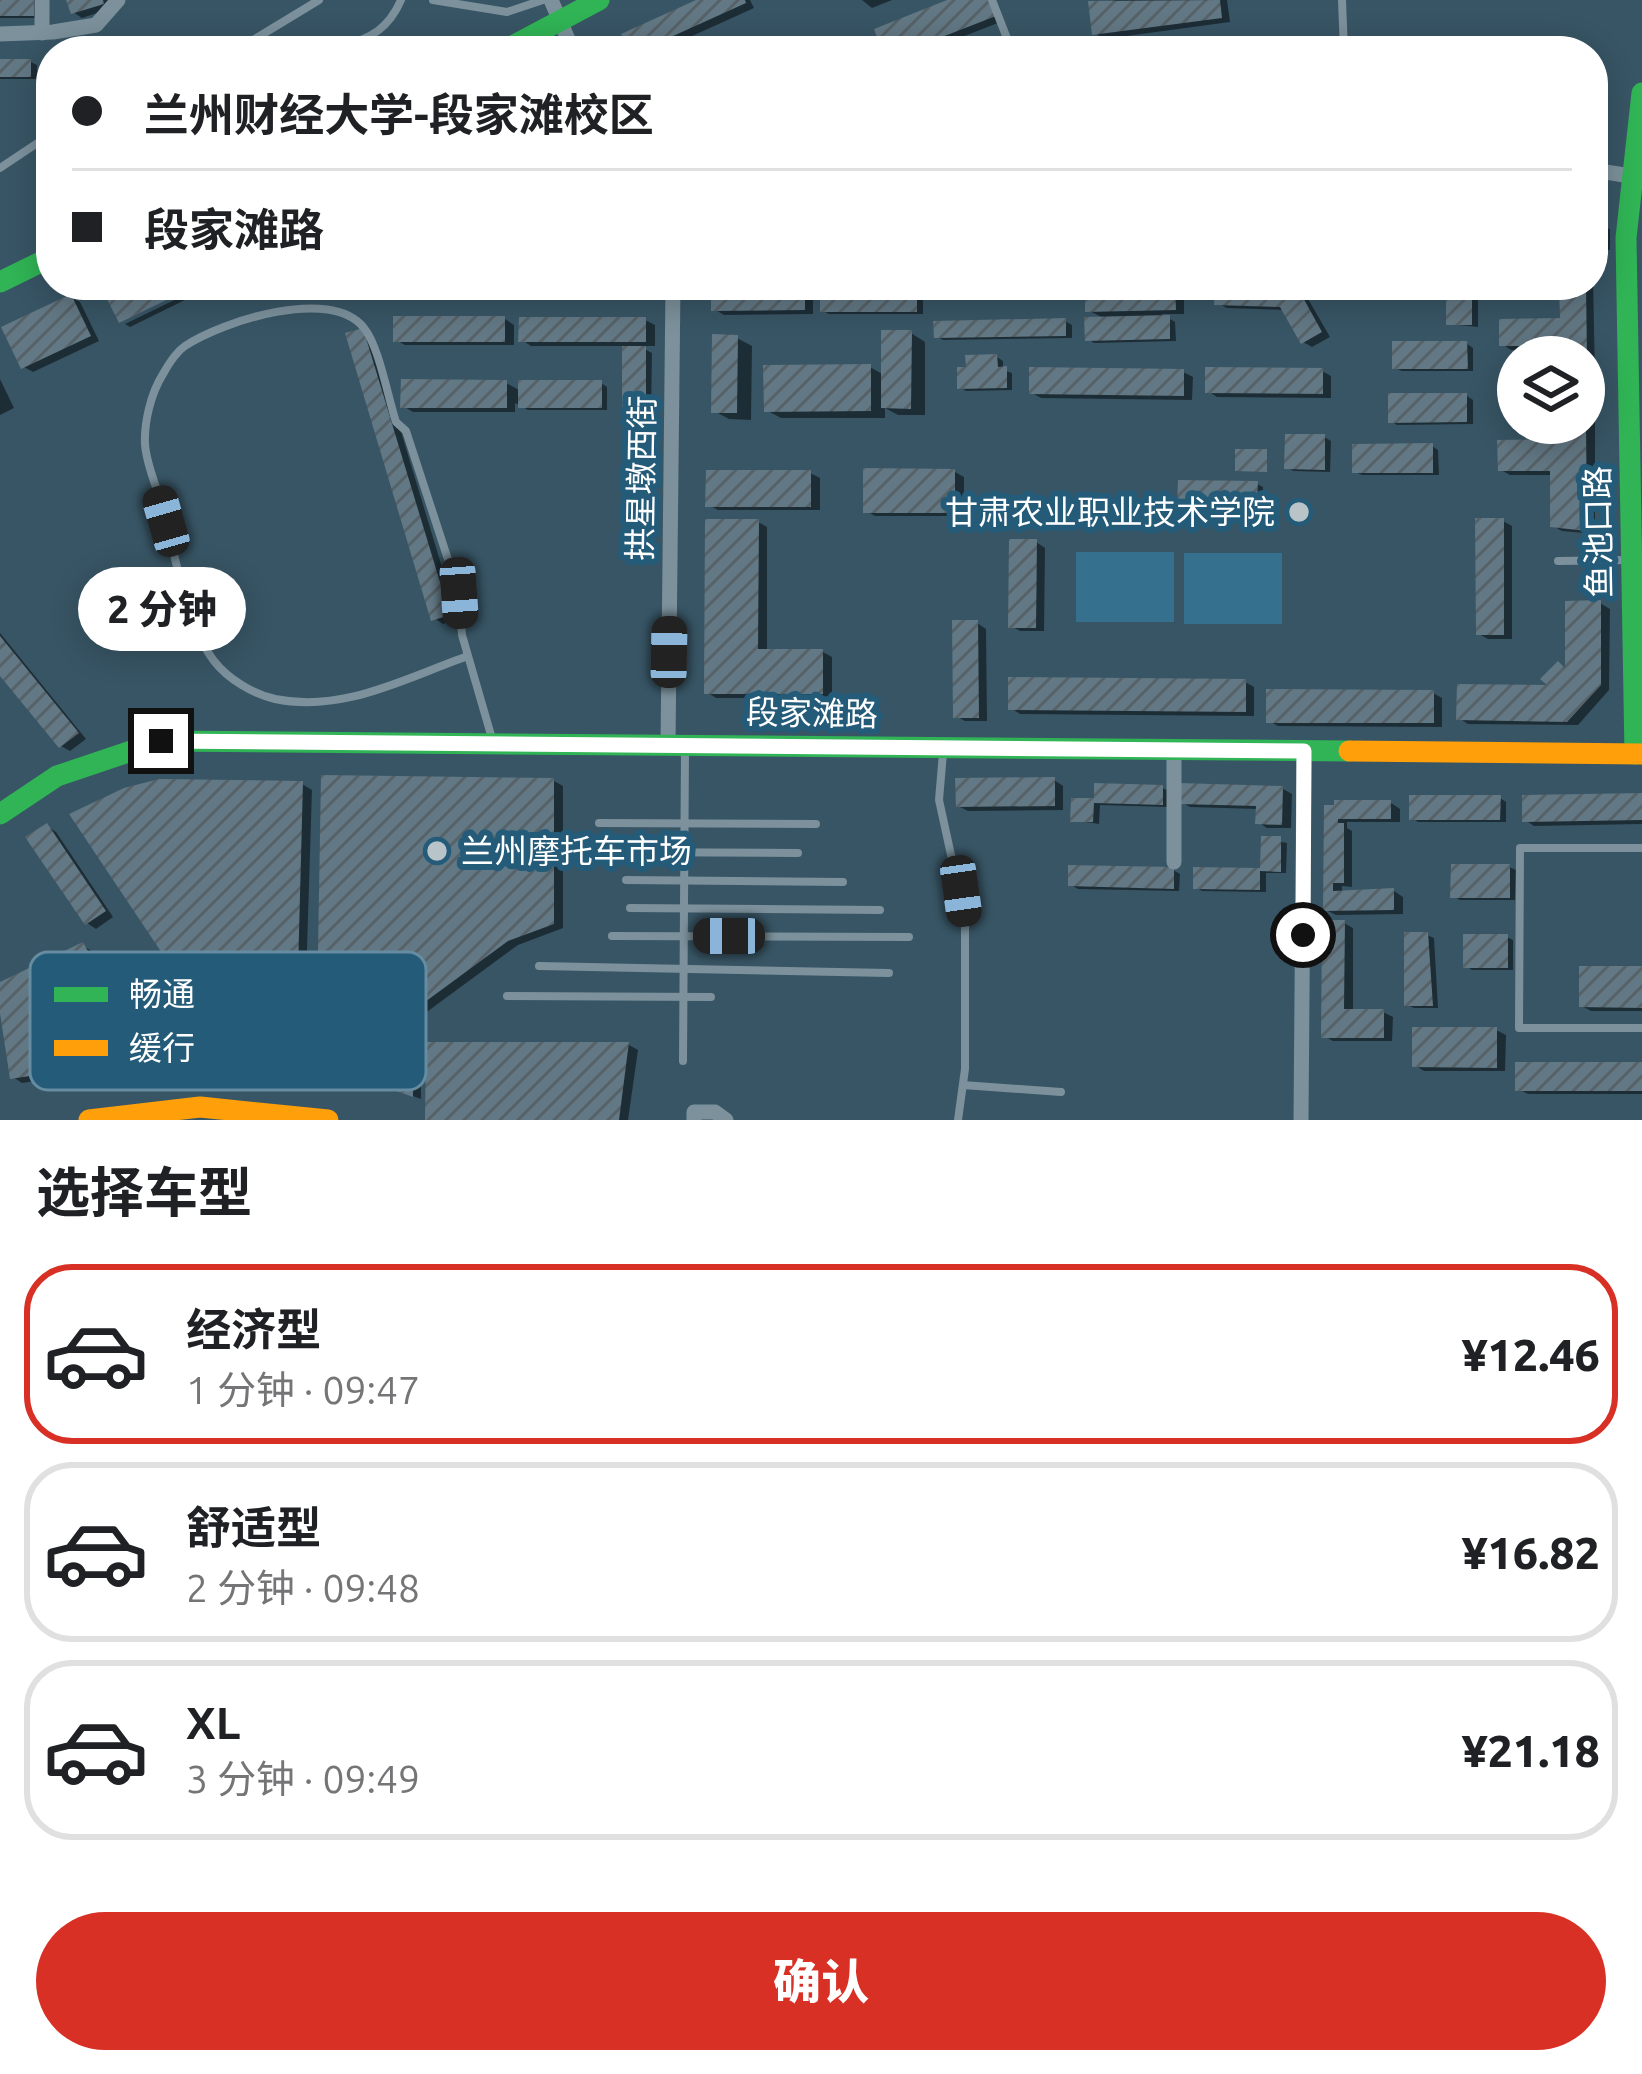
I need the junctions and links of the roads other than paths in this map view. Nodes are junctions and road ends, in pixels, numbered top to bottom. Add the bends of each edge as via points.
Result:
1 (42, 0) edge
2 (118, 0) edge
3 (320, 0) edge
4 (401, 0) edge
5 (433, 0) edge
6 (599, 0) edge
7 (992, 0) edge
8 (1342, 0) edge
9 (551, 6) edge
10 (43, 33) junction
11 (0, 34) edge
12 (260, 36) edge
13 (369, 36) edge
14 (519, 36) edge
15 (566, 36) edge
16 (1006, 36) edge
17 (1343, 36) edge
18 (1642, 93) edge
19 (36, 144) edge
20 (0, 168) edge
21 (1637, 177) edge
22 (36, 264) edge
23 (0, 282) edge
24 (673, 300) edge
25 (1631, 560) junction
26 (1558, 561) dead end
27 (1637, 607) edge
28 (468, 656) junction
29 (494, 743) junction
30 (677, 744) junction
31 (943, 747) junction
32 (1174, 749) junction
33 (1304, 751) junction
34 (1638, 754) edge
35 (0, 814) edge
36 (598, 823) dead end
37 (685, 823) junction
38 (816, 824) dead end
39 (1642, 848) edge
40 (605, 852) dead end
41 (684, 853) junction
42 (798, 854) dead end
43 (1174, 862) dead end
44 (626, 880) dead end
45 (684, 880) junction
46 (843, 883) dead end
47 (630, 908) dead end
48 (684, 908) junction
49 (880, 910) dead end
50 (612, 936) dead end
51 (684, 936) junction
52 (909, 937) dead end
53 (539, 966) dead end
54 (683, 969) junction
55 (889, 973) dead end
56 (507, 996) dead end
57 (683, 997) junction
58 (711, 997) dead end
59 (1642, 1028) edge
60 (683, 1061) dead end
61 (963, 1085) junction
62 (1060, 1092) dead end
63 (89, 1120) edge
64 (328, 1120) edge
65 (694, 1120) edge
66 (726, 1120) edge
67 (958, 1120) edge
68 (1301, 1120) edge

1 - 10 street
2 - 10 street via 96,25
3 - 12 lane
4 - 13 lane via 391,24
5 - 9 lane via 507,12
6 - 9 main road
7 - 16 lane
8 - 17 lane
9 - 14 main road
9 - 15 street
10 - 11 street
18 - 21 main road, 鱼池口路
19 - 20 lane
21 - 25 main road, 鱼池口路 via 1627,238
22 - 23 main road
24 - 30 street, 拱星墩西街
25 - 26 lane
25 - 27 main road, 鱼池口路
27 - 34 main road, 鱼池口路
28 - 28 lane via 459,593 368,331 353,316 314,307 235,323 181,348 148,410 145,446 198,634 216,663 242,686 316,703 359,697
28 - 29 lane
29 - 30 main road, 段家滩路
29 - 35 main road, 段家滩路 via 161,741 83,761
30 - 31 main road, 段家滩路
30 - 37 lane
31 - 32 main road, 段家滩路
31 - 61 lane via 939,800 965,919
32 - 33 main road, 段家滩路
32 - 43 street
33 - 34 main road, 段家滩路
33 - 68 street
36 - 37 lane
37 - 38 lane
37 - 41 lane
39 - 59 lane via 1520,848 1519,1028
40 - 41 lane
41 - 42 lane
41 - 45 lane
44 - 45 lane
45 - 46 lane
45 - 48 lane
47 - 48 lane
48 - 49 lane
48 - 51 lane
50 - 51 lane
51 - 52 lane
51 - 54 lane
53 - 54 lane
54 - 55 lane
54 - 57 lane
56 - 57 lane
57 - 58 lane
57 - 60 lane
61 - 62 lane
61 - 67 lane
63 - 64 main road via 200,1107
65 - 66 street via 694,1112

